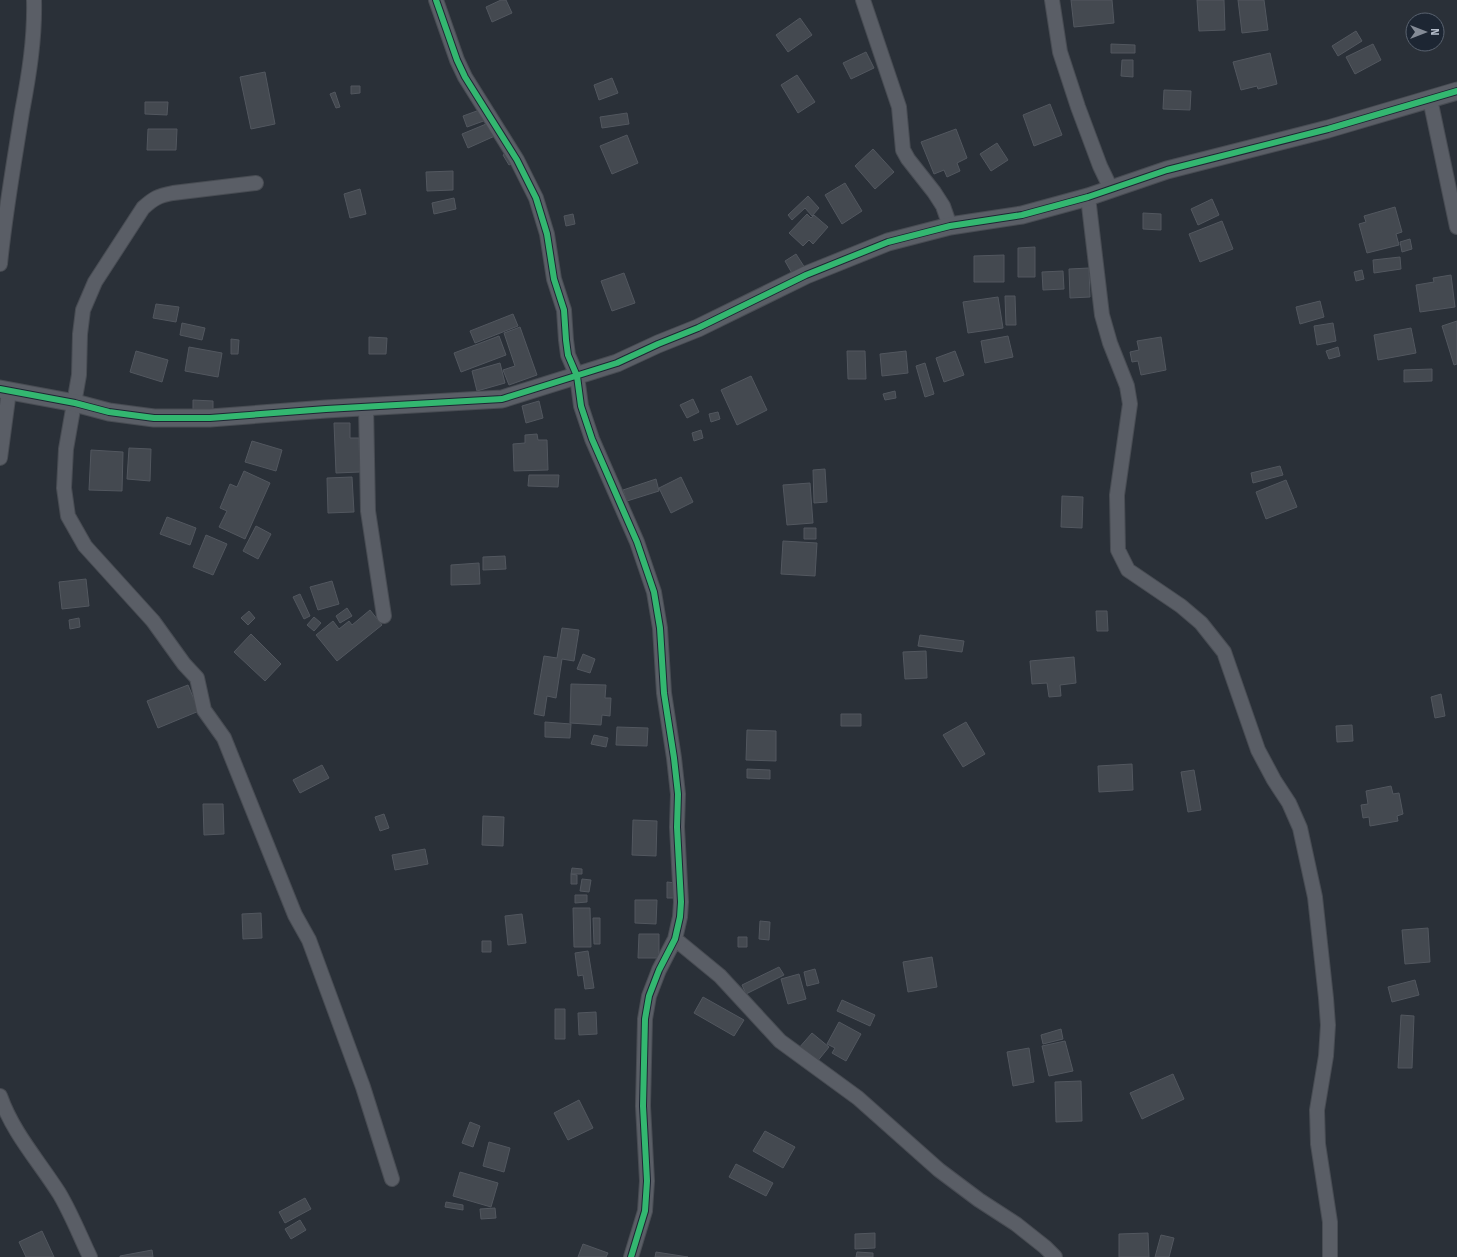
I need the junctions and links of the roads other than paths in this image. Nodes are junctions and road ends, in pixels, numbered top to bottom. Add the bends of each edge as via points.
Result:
1 (34, 0) edge
2 (436, 0) edge
3 (863, 0) edge
4 (1052, 0) edge
5 (1457, 91) edge
6 (1430, 99) junction
7 (256, 183) dead end
8 (1111, 189) junction
9 (1088, 197) junction
10 (950, 226) junction
11 (1457, 227) edge
12 (0, 264) edge
13 (577, 376) junction
14 (4, 390) edge
15 (75, 403) junction
16 (366, 406) junction
17 (0, 458) edge
18 (384, 616) dead end
19 (675, 939) junction
20 (0, 1096) edge
21 (392, 1179) dead end
22 (90, 1257) edge
23 (631, 1257) edge
24 (1055, 1257) edge
25 (1330, 1257) edge

1 - 12 street via 32,58 8,197
2 - 13 street via 456,60 517,160 536,198 547,234 554,279 564,310 568,355
3 - 10 street via 899,107 903,150 943,206
4 - 8 street via 1060,53 1086,129
5 - 6 street
6 - 8 street via 1328,129 1167,170
6 - 11 street
7 - 15 street via 159,196 143,208 95,282 83,310
8 - 9 street
9 - 10 street via 1022,215
9 - 25 street via 1102,315 1127,386 1130,404 1117,495 1118,550 1128,570 1181,606 1200,623 1224,652 1258,750 1289,803 1300,828 1315,897 1328,1025 1317,1110 1318,1144 1330,1222
10 - 13 street via 888,242 813,272 698,328 617,363
13 - 16 street via 502,399
13 - 19 street via 581,406 592,439 637,542 655,599 678,794 681,902
14 - 15 street
14 - 17 street
15 - 16 street via 109,412 154,418 210,418
15 - 21 street via 66,449 64,488 68,516 85,546 153,621 197,678 204,710 224,738 295,915 309,940
16 - 18 street via 368,511
19 - 23 street via 651,989 645,1019 643,1106 646,1211
19 - 24 street via 720,976 780,1041 858,1098 939,1170 1016,1224
20 - 22 street via 16,1132 60,1195

